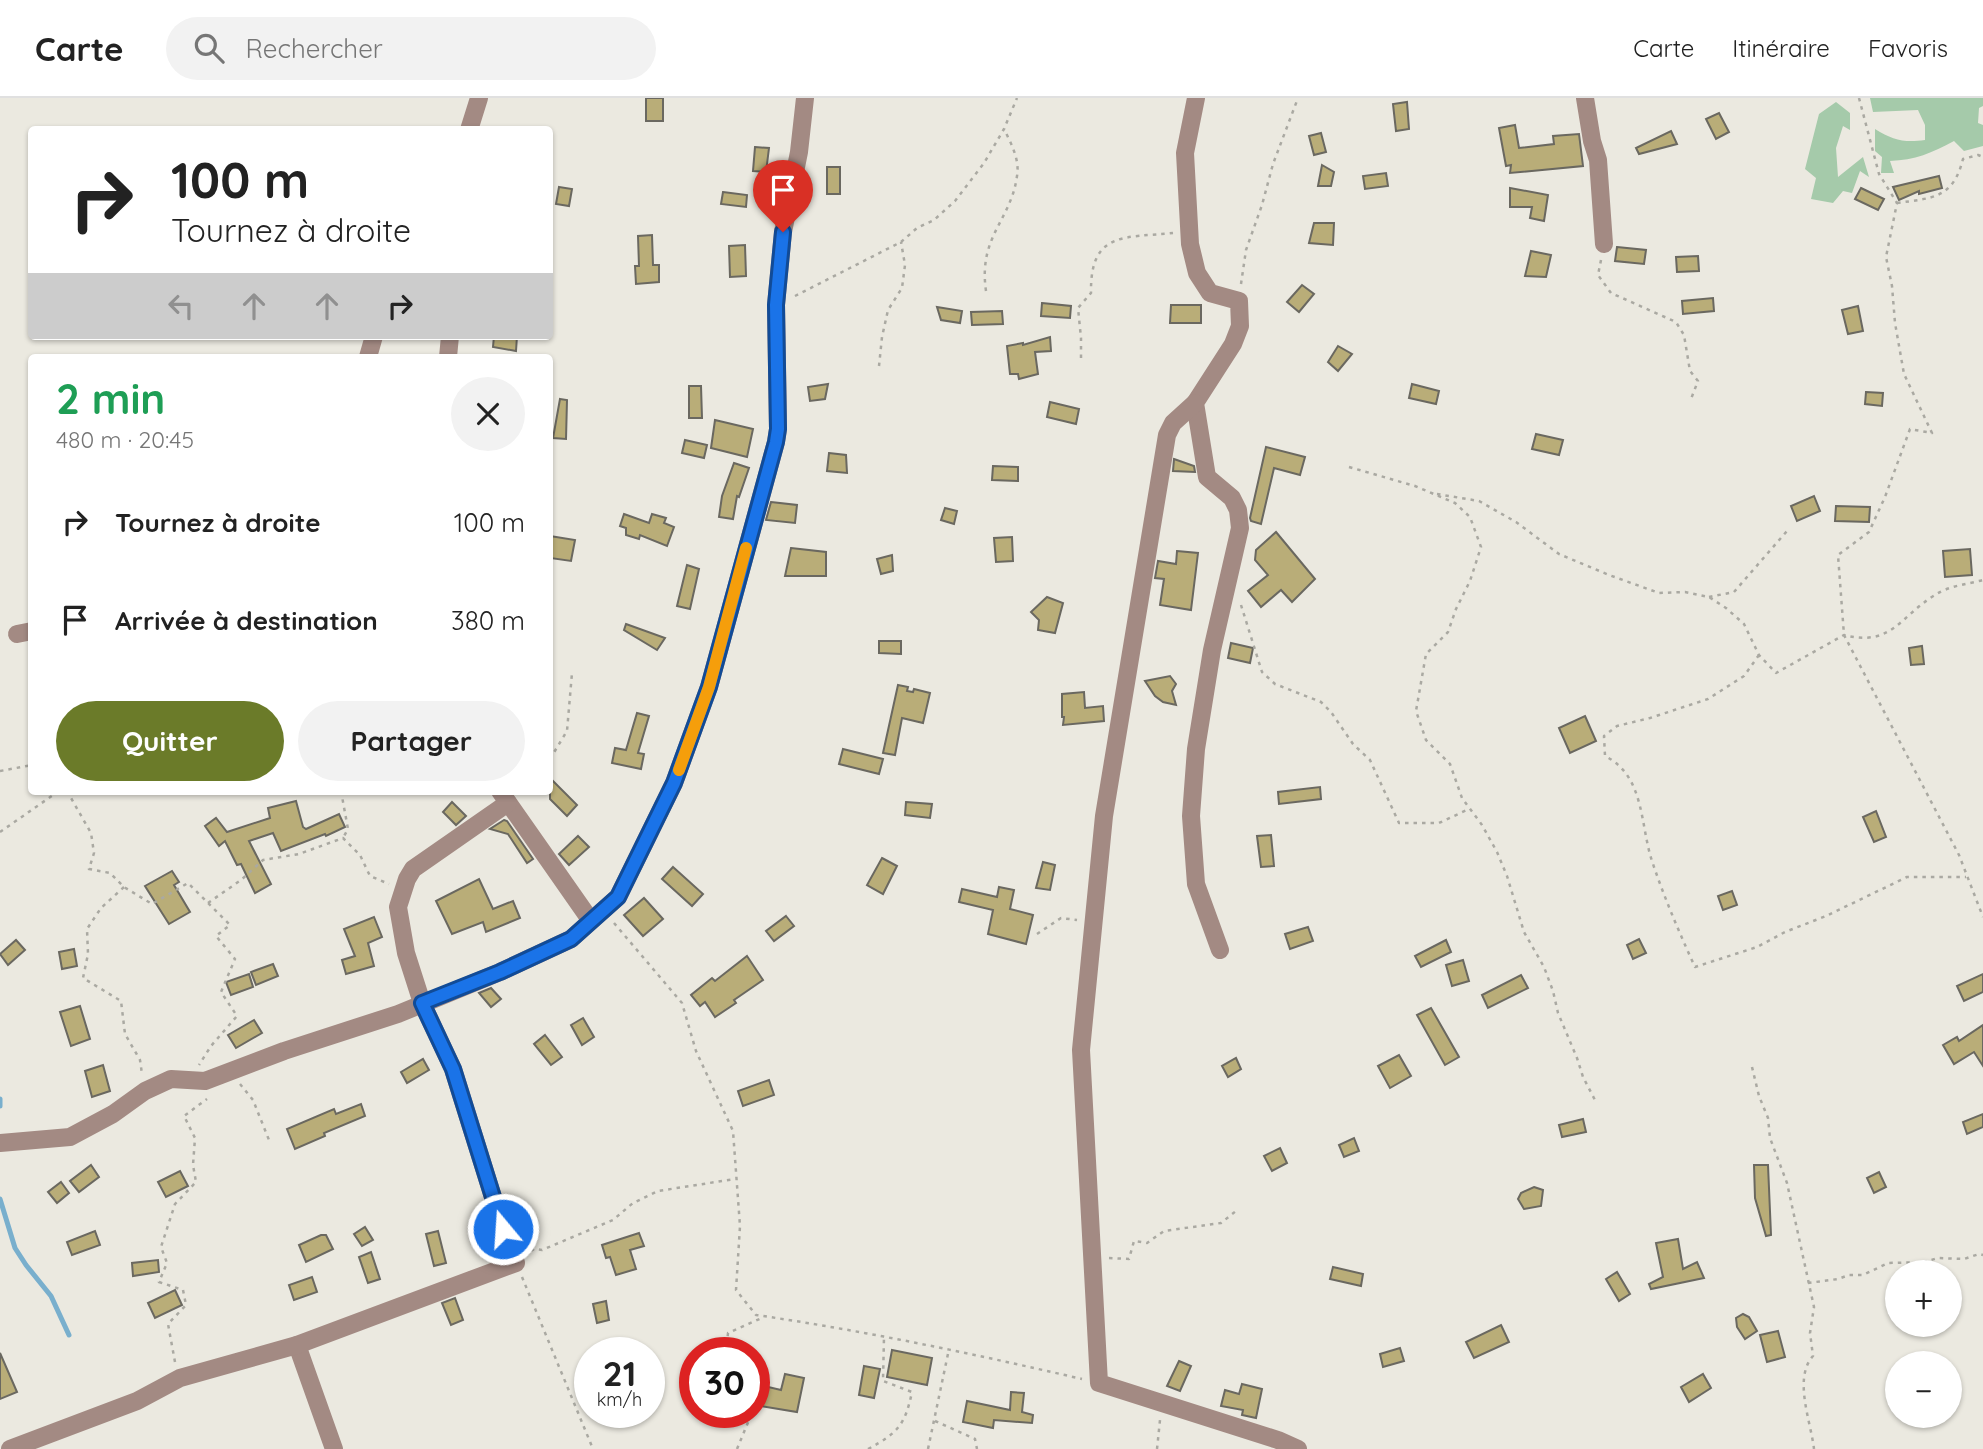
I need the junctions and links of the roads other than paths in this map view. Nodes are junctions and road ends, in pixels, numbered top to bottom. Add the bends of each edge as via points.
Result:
1 (479, 98) edge
2 (804, 98) edge
3 (1196, 98) edge
4 (1585, 98) edge
5 (470, 126) edge
6 (1604, 244) road end
7 (1195, 403) junction
8 (504, 797) edge
9 (597, 916) junction
10 (1220, 950) dead end
11 (422, 1003) junction
12 (0, 1143) edge
13 (297, 1345) junction
14 (10, 1449) edge
15 (334, 1449) edge
16 (1298, 1449) edge

1 - 5 street
2 - 9 street via 776,305 776,442 709,687 674,783 618,897
3 - 7 street via 1185,153 1190,244 1197,273 1210,293 1239,301 1240,326
4 - 6 street via 1598,160
7 - 10 street via 1208,477 1231,498 1240,528 1212,650 1191,816 1196,884
7 - 16 street via 1167,435 1104,816 1093,919 1081,1050 1099,1383
8 - 9 street
8 - 11 street via 413,869 407,879 398,907
9 - 11 street via 571,939
11 - 12 street via 228,1071 194,1081 172,1079 70,1137
11 - 13 street via 453,1069 516,1263
13 - 14 street via 180,1378 137,1401
13 - 15 street

